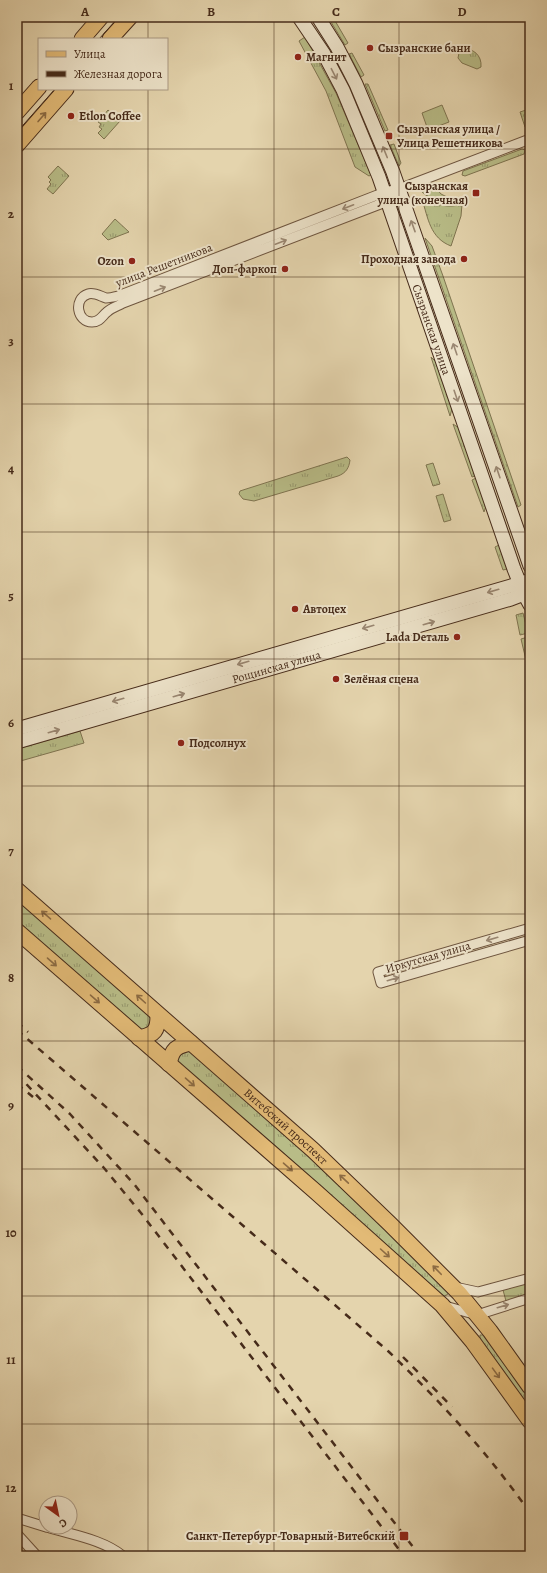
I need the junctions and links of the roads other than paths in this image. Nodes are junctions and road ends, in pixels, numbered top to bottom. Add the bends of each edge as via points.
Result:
1 (101, 17) edge
2 (130, 17) edge
3 (300, 17) edge
4 (318, 17) edge
5 (83, 38) edge
6 (111, 38) edge
7 (38, 88) edge
8 (65, 90) edge
9 (17, 112) edge
10 (370, 115) junction
11 (356, 122) junction
12 (530, 139) edge
13 (17, 145) edge
14 (399, 188) junction
15 (386, 197) junction
16 (530, 566) edge
17 (527, 589) edge
18 (17, 729) edge
19 (17, 742) edge
20 (17, 890) edge
21 (530, 928) edge
22 (17, 931) edge
23 (530, 940) edge
24 (158, 1015) junction
25 (139, 1038) junction
26 (191, 1043) junction
27 (169, 1064) junction
28 (530, 1278) edge
29 (454, 1287) junction
30 (530, 1298) edge
31 (442, 1305) junction
32 (477, 1314) junction
33 (490, 1331) junction
34 (474, 1342) junction
35 (530, 1387) edge
36 (530, 1420) edge
37 (17, 1518) edge
38 (38, 1524) edge
39 (17, 1534) edge
40 (73, 1535) edge
41 (37, 1556) edge
42 (122, 1556) edge

1 - 5 main road
2 - 6 main road
3 -> 11 street, Сызранская улица via 330,66
4 - 10 street, Сызранская улица via 337,47
7 - 9 main road
13 -> 8 main road
10 - 11 street via 366,120
14 -> 10 street, Сызранская улица
11 - 15 street, Сызранская улица
12 - 14 street, улица Решетникова
14 - 15 street, улица Решетникова
16 -> 14 street, Сызранская улица
15 -> 15 street, улица Решетникова via 118,296 106,298 88,294 79,302 79,313 87,321 98,321 106,313 123,304
15 -> 17 street, Сызранская улица
17 -> 18 street, Рощинская улица
19 -> 17 street, Рощинская улица
24 -> 20 main road, Витебский проспект
21 -> 23 street, Иркутская улица via 378,972 381,983
22 -> 25 main road
24 - 25 main road via 158,1025 154,1032
24 - 26 main road, Витебский проспект
25 - 27 main road
26 - 27 main road via 180,1045 174,1051
29 -> 26 main road, Витебский проспект via 313,1150
27 -> 31 main road
28 - 29 street via 478,1292
29 - 32 main road, Витебский проспект
32 -> 30 street
31 - 32 street via 465,1313
31 - 34 main road
32 - 33 main road, Витебский проспект
33 - 34 main road via 478,1332
33 - 35 main road, Витебский проспект
34 -> 36 main road
37 - 38 street
39 - 41 street
40 - 42 street via 103,1544

